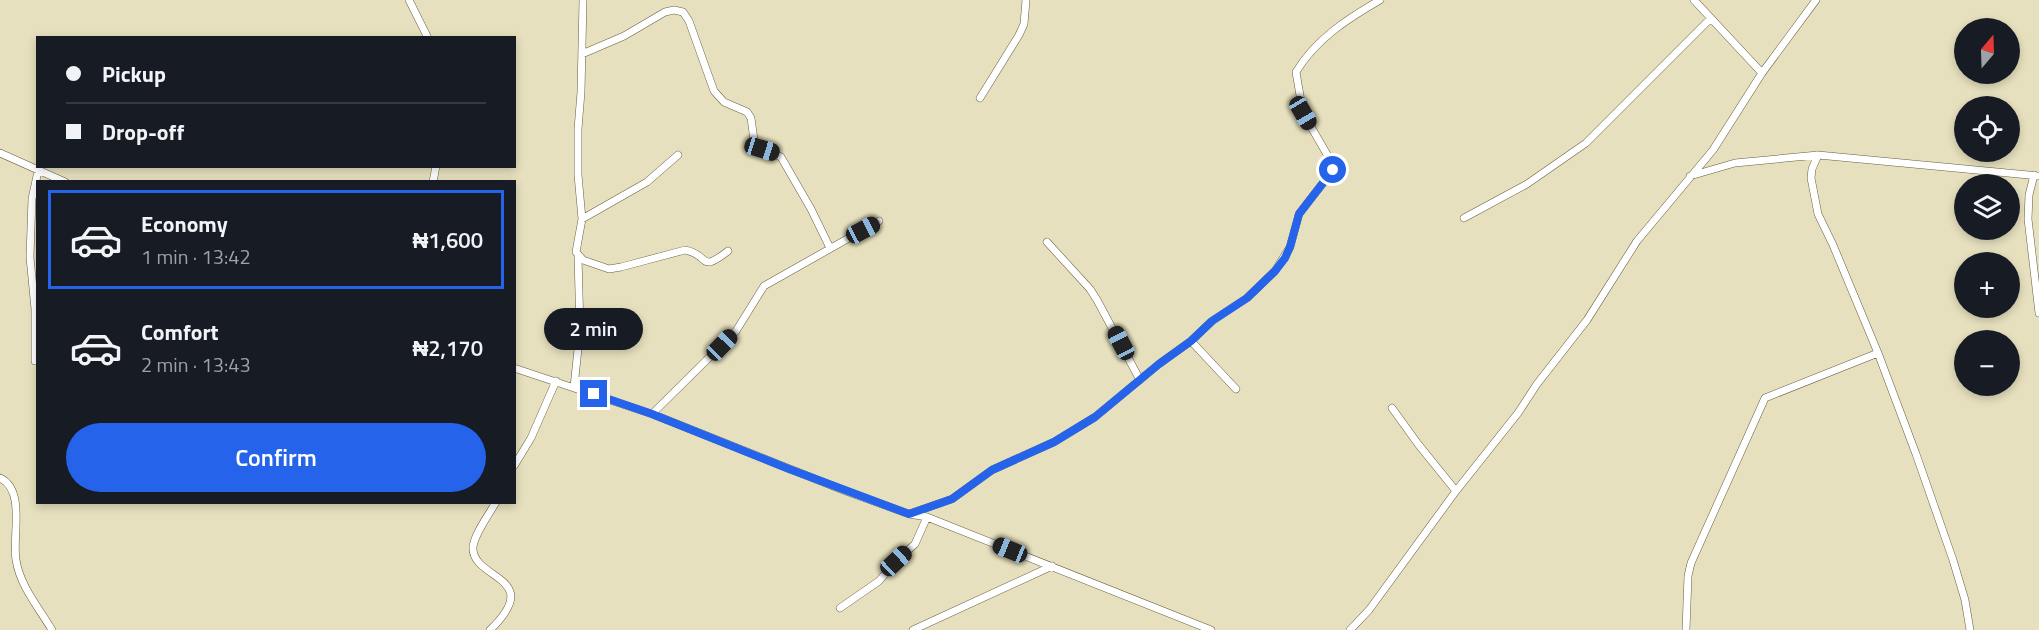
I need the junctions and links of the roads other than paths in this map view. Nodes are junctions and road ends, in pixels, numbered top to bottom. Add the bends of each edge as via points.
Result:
1 (409, 0) edge
2 (583, 0) edge
3 (1026, 0) edge
4 (1380, 0) edge
5 (1694, 0) edge
6 (1816, 0) edge
7 (1710, 19) junction
8 (428, 36) edge
9 (582, 54) junction
10 (1762, 73) junction
11 (980, 98) dead end
12 (0, 153) edge
13 (678, 155) dead end
14 (1818, 155) junction
15 (38, 171) junction
16 (2037, 175) edge
17 (1690, 176) junction
18 (36, 180) edge
19 (36, 180) edge
20 (60, 180) edge
21 (1464, 218) dead end
22 (582, 219) junction
23 (879, 222) dead end
24 (1047, 242) dead end
25 (830, 248) junction
26 (728, 251) dead end
27 (578, 256) junction
28 (2039, 313) edge
29 (1191, 341) junction
30 (1878, 353) junction
31 (35, 362) dead end
32 (516, 369) edge
33 (1140, 380) junction
34 (556, 381) junction
35 (574, 387) junction
36 (1236, 389) dead end
37 (1392, 408) dead end
38 (652, 414) junction
39 (516, 462) edge
40 (0, 478) edge
41 (1456, 491) junction
42 (495, 504) edge
43 (909, 514) junction
44 (927, 517) junction
45 (1052, 566) junction
46 (840, 608) dead end
47 (52, 630) edge
48 (490, 630) edge
49 (913, 630) edge
50 (1211, 630) edge
51 (1350, 630) edge
52 (1686, 630) edge
53 (1970, 630) edge

1 - 8 street
2 - 9 street
3 - 11 street via 1019,35
4 - 29 street via 1343,21 1296,72 1303,113 1333,170 1299,214 1285,258 1247,298 1212,321
5 - 7 street
6 - 10 street
7 - 10 street
7 - 21 street via 1586,143 1527,184
9 - 22 street via 578,140
9 - 25 street via 665,12 683,12 714,91 724,102 747,112 754,140 762,149 781,157
10 - 17 street via 1713,150
12 - 15 street
13 - 22 street via 647,182
14 - 16 street
14 - 17 street via 1735,163
14 - 30 street via 1811,178 1818,214
15 - 18 street
15 - 20 street
16 - 28 street via 2029,195 2028,219
17 - 41 street via 1637,241 1587,320
19 - 31 street via 30,257
22 - 27 street
23 - 25 street
24 - 33 street via 1093,294
25 - 38 street via 764,286 736,330
26 - 27 street via 713,263 685,250 609,268
27 - 35 street via 580,330
29 - 33 street
29 - 36 street
30 - 52 street via 1765,398 1691,563
30 - 53 street via 1953,560
32 - 34 street
33 - 43 street via 1095,417 1054,442 992,470 952,499
34 - 35 street
34 - 39 street
35 - 38 street
37 - 41 street
38 - 43 street
40 - 47 street via 13,490 16,504 16,560 21,580
41 - 51 street
42 - 48 street via 472,549 478,561 507,585 511,600 505,615
43 - 44 street
44 - 45 street
44 - 46 street via 915,544 879,581
45 - 49 street
45 - 50 street

